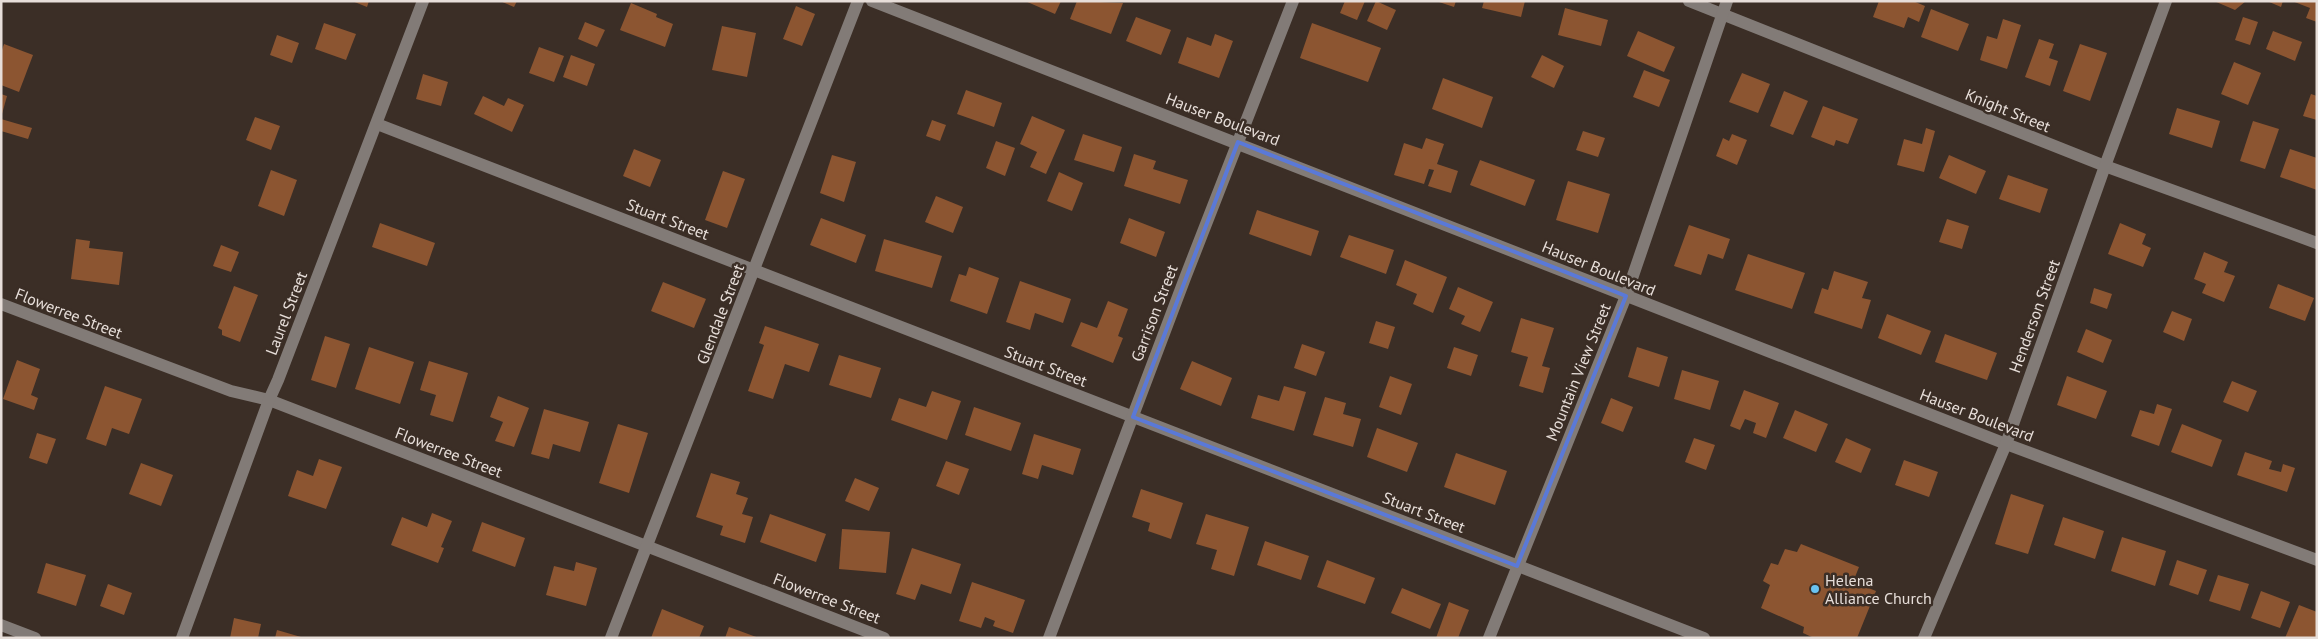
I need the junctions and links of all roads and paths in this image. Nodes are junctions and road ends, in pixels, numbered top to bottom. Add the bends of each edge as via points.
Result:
1 (423, 1) edge
2 (858, 1) edge
3 (872, 1) edge
4 (1293, 1) edge
5 (1689, 1) edge
6 (1727, 1) edge
7 (2166, 1) edge
8 (1722, 14) junction
9 (377, 124) junction
10 (1238, 142) junction
11 (2105, 166) junction
12 (2317, 243) edge
13 (754, 270) junction
14 (1626, 296) junction
15 (1, 304) edge
16 (268, 400) junction
17 (1133, 416) junction
18 (2006, 444) junction
19 (648, 546) junction
20 (2317, 560) edge
21 (1517, 566) junction
22 (1, 625) edge
23 (35, 638) edge
24 (182, 638) edge
25 (611, 638) edge
26 (884, 638) edge
27 (1049, 638) edge
28 (1489, 638) edge
29 (1704, 638) edge
30 (1924, 638) edge

1 - 9 street, Laurel Street
2 - 13 street, Glendale Street
3 - 10 street, Hauser Boulevard
4 - 10 street, Garrison Street
5 - 8 street, Knight Street
6 - 8 street, Mountain View Street
7 - 11 street, Henderson Street
8 - 11 street, Knight Street
8 - 14 street, Mountain View Street
9 - 13 street, Stuart Street
9 - 16 street, Laurel Street
10 - 14 street, Hauser Boulevard
10 - 17 street, Garrison Street
11 - 12 street, Knight Street
11 - 18 street, Henderson Street
13 - 17 street, Stuart Street
13 - 19 street, Glendale Street
14 - 18 street, Hauser Boulevard
14 - 21 street, Mountain View Street
15 - 16 street, Flowerree Street via 232,391
16 - 19 street, Flowerree Street
16 - 24 street, Laurel Street
17 - 21 street, Stuart Street
17 - 27 street, Garrison Street
18 - 20 street, Hauser Boulevard
18 - 30 street, Henderson Street
19 - 25 street, Glendale Street
19 - 26 street, Flowerree Street
21 - 28 street, Mountain View Street
21 - 29 street, Stuart Street
22 - 23 street

